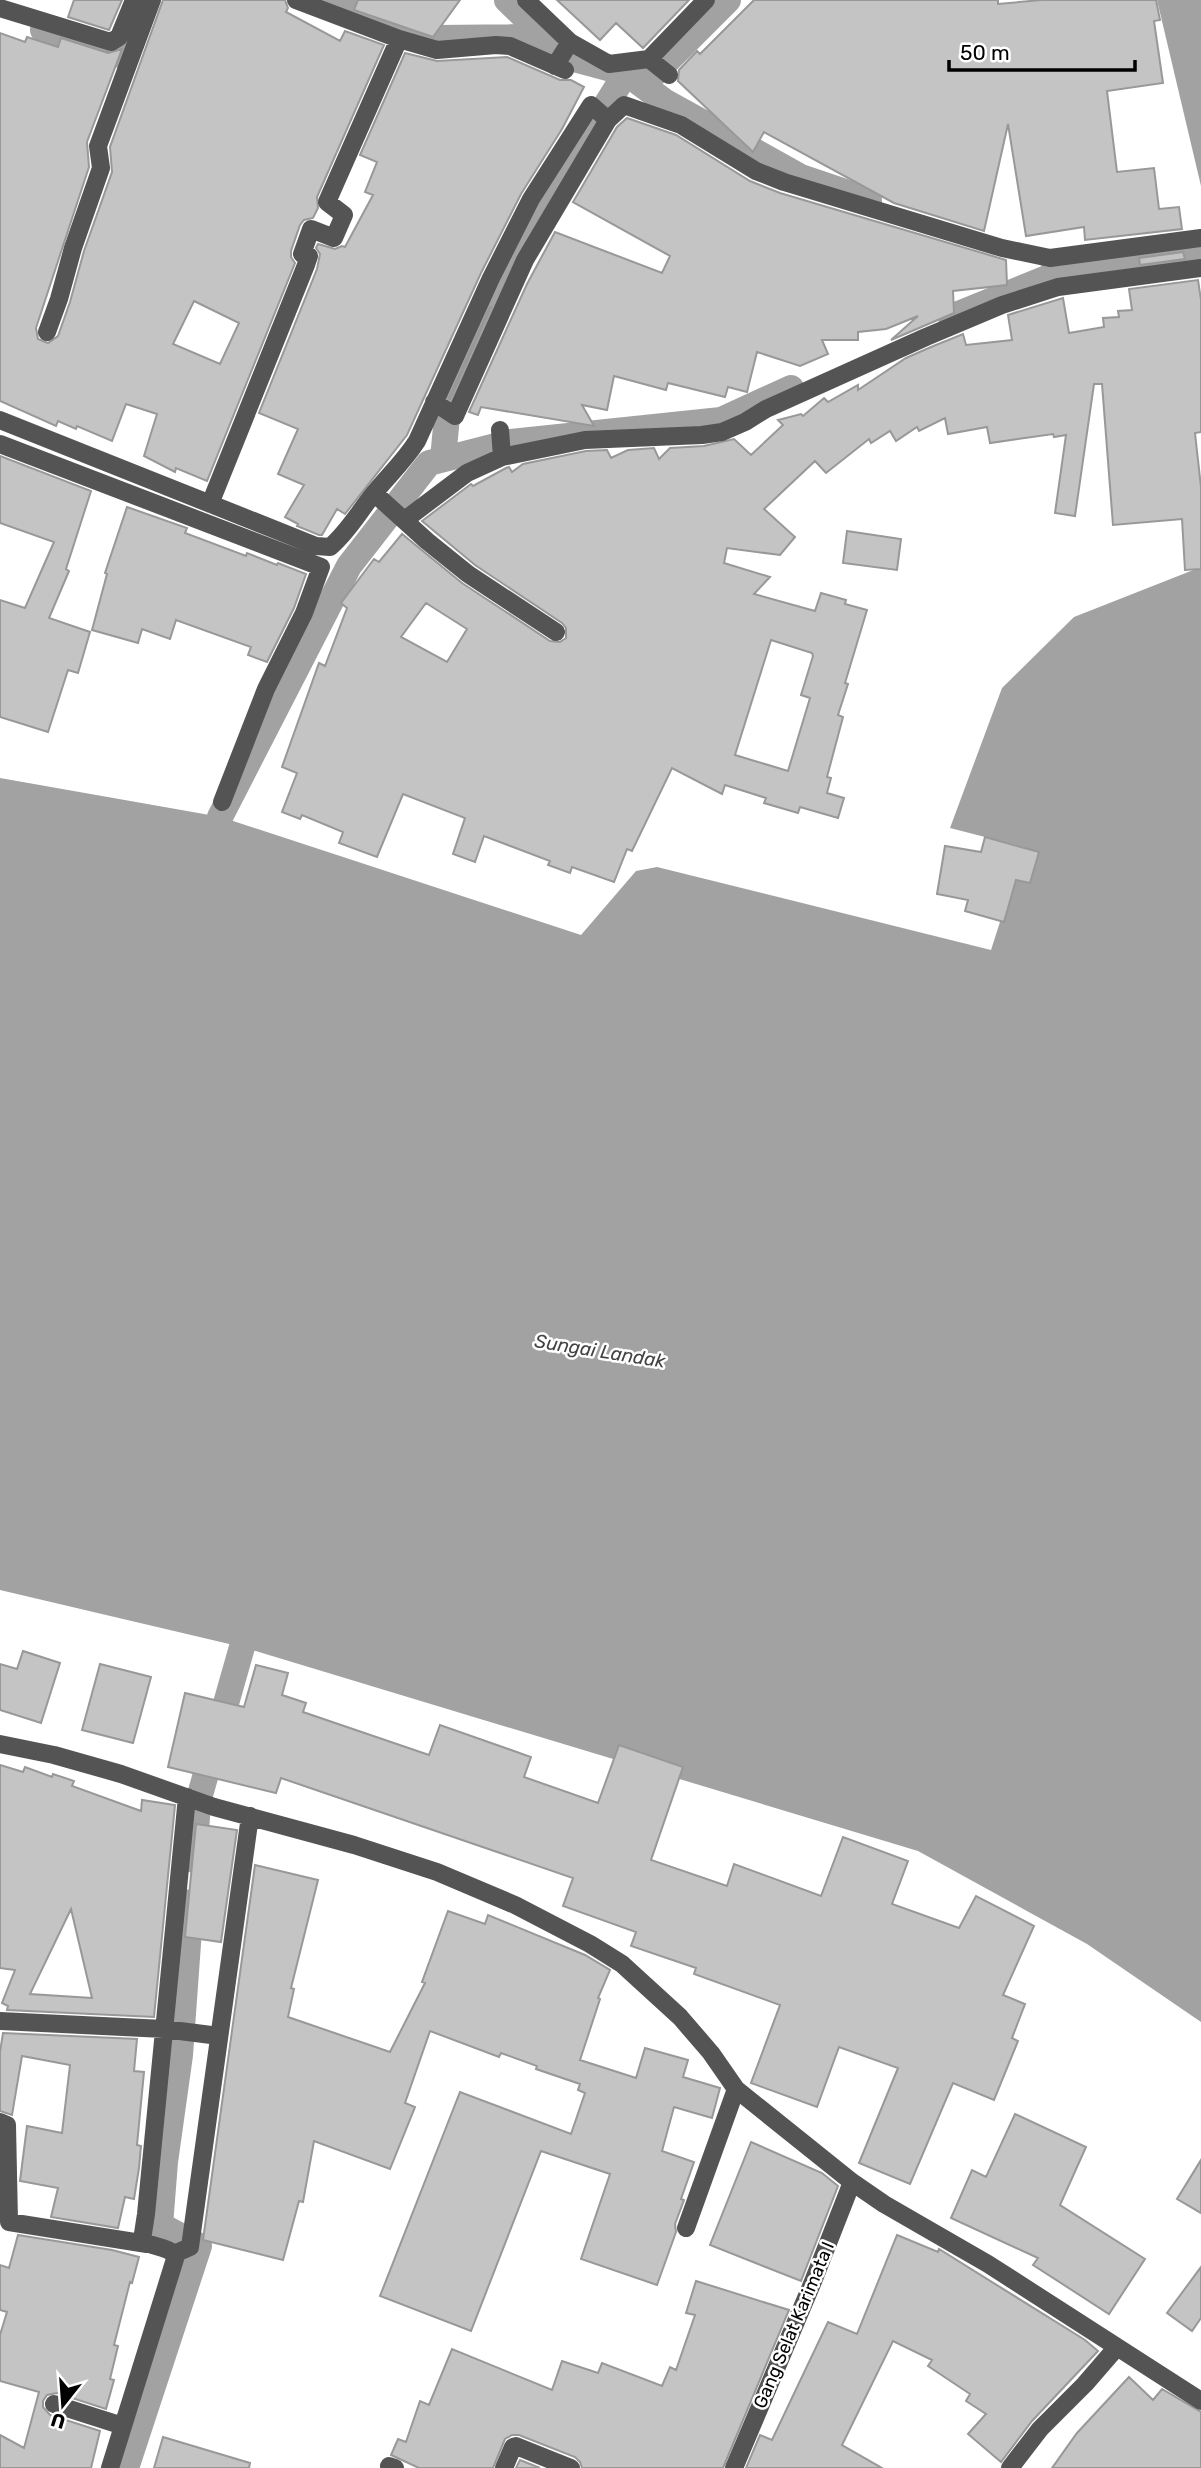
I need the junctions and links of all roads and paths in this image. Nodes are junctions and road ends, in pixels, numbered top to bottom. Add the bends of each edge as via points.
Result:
1 (134, 0) edge
2 (152, 0) edge
3 (296, 0) edge
4 (526, 0) edge
5 (706, 0) edge
6 (0, 8) edge
7 (400, 39) junction
8 (570, 42) junction
9 (649, 59) junction
10 (668, 75) dead end
11 (608, 120) junction
12 (1201, 238) edge
13 (505, 249) junction
14 (525, 260) junction
15 (1195, 272) edge
16 (47, 332) dead end
17 (433, 402) junction
18 (0, 420) edge
19 (500, 430) dead end
20 (0, 444) edge
21 (502, 457) junction
22 (120, 466) junction
23 (111, 486) junction
24 (374, 492) junction
25 (210, 504) junction
26 (406, 519) junction
27 (330, 547) junction
28 (321, 568) junction
29 (556, 632) dead end
30 (222, 802) dead end
31 (0, 1744) edge
32 (187, 1797) junction
33 (250, 1816) junction
34 (0, 2021) edge
35 (164, 2029) junction
36 (219, 2036) junction
37 (736, 2089) junction
38 (0, 2122) edge
39 (852, 2182) junction
40 (686, 2228) dead end
41 (147, 2244) junction
42 (174, 2254) junction
43 (1117, 2347) junction
44 (1201, 2401) edge
45 (54, 2404) dead end
46 (123, 2426) junction
47 (110, 2468) edge
48 (504, 2468) edge
49 (571, 2468) edge
50 (734, 2468) edge
51 (1010, 2468) edge

1 - 6 street via 119,37 111,42
2 - 16 street via 98,146 101,167
3 - 7 street
4 - 8 street
5 - 9 street
7 - 8 street via 437,50 510,46 560,68
7 - 25 street via 327,202 344,215 334,237 312,229 302,254 309,256 306,265
8 - 9 street via 609,64
9 - 10 street
11 - 12 street via 624,105 681,125 765,175 1002,248 1050,258
11 - 13 street via 591,106
11 - 14 street
13 - 14 street
13 - 17 street
14 - 17 street via 455,416
15 - 21 street via 1058,287 1002,305 722,432 585,440
17 - 24 street via 405,461
18 - 22 street
19 - 21 street
20 - 23 street
21 - 26 street via 467,472
22 - 23 street
22 - 25 street
23 - 28 street
24 - 26 street
24 - 27 street
25 - 27 street via 316,546
26 - 29 street via 468,574
27 - 28 street
28 - 30 street via 266,689
31 - 32 street via 54,1755
32 - 33 street
32 - 35 street
33 - 36 street
33 - 37 street via 437,1872 590,1944 622,1964 672,2010
34 - 35 street
35 - 36 street
35 - 41 street via 142,2234
36 - 42 street via 190,2247
37 - 39 street
37 - 40 street
38 - 41 street via 7,2125 9,2222
39 - 43 street
39 - 50 street, Gang Selat Karimata I
41 - 42 street
42 - 46 street
43 - 44 street
43 - 51 street
45 - 46 street
46 - 47 street
48 - 49 street via 516,2446

